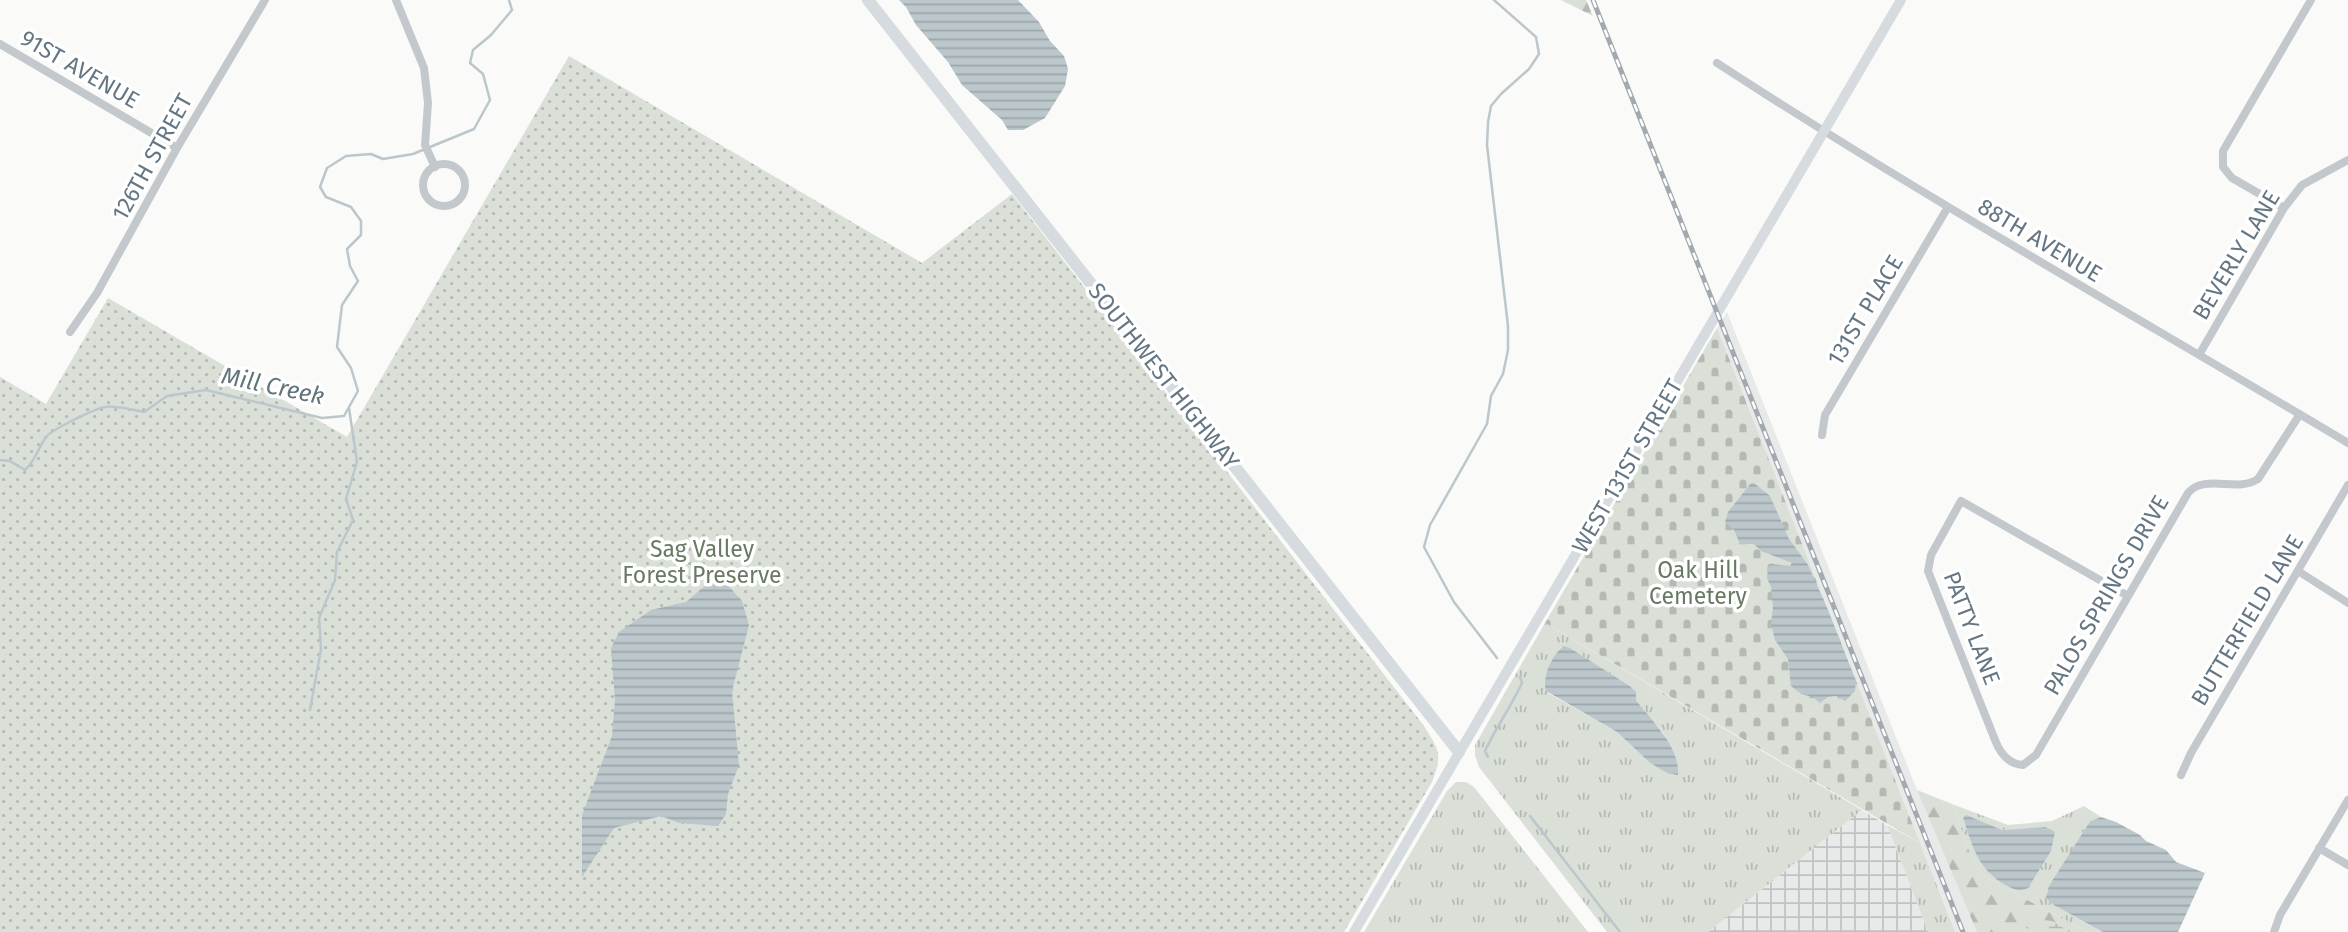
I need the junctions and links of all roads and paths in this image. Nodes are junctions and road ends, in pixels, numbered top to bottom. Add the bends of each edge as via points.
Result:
1 (265, 0) edge
2 (396, 0) edge
3 (868, 0) edge
4 (1901, 0) edge
5 (2311, 0) edge
6 (0, 44) edge
7 (1717, 63) dead end
8 (1823, 132) junction
9 (177, 148) junction
10 (2348, 160) edge
11 (435, 167) junction
12 (1948, 208) junction
13 (2284, 208) junction
14 (70, 332) dead end
15 (2199, 355) junction
16 (2300, 414) junction
17 (1822, 435) dead end
18 (2348, 443) edge
19 (2348, 485) edge
20 (2298, 571) junction
21 (2128, 596) junction
22 (2348, 603) edge
23 (1460, 752) junction
24 (2016, 764) joint
25 (2181, 775) dead end
26 (2348, 800) edge
27 (2319, 848) junction
28 (2348, 865) edge
29 (1354, 932) edge
30 (2274, 932) edge

1 - 9 street, 126TH STREET
2 - 11 street via 424,68 428,103 425,145
3 - 23 main road, SOUTHWEST HIGHWAY
4 - 8 street, WEST 131ST STREET
5 - 13 street via 2223,151 2223,166 2232,178
6 - 9 street, 91ST AVENUE
7 - 8 street, 88TH AVENUE
8 - 12 street, 88TH AVENUE
8 - 23 street, WEST 131ST STREET
9 - 14 street, 126TH STREET
10 - 13 street, BEVERLY LANE via 2302,185
11 - 11 street via 426,176 424,191 432,202 450,206 463,195 463,176 446,164
12 - 15 street, 88TH AVENUE
12 - 17 street, 131ST PLACE via 1825,415
13 - 15 street, BEVERLY LANE
15 - 16 street, 88TH AVENUE
16 - 18 street, 88TH AVENUE
16 - 21 street, PALOS SPRINGS DRIVE via 2258,480 2192,488
19 - 20 street, BUTTERFIELD LANE
20 - 22 street
20 - 25 street, BUTTERFIELD LANE
21 - 24 street, PALOS SPRINGS DRIVE via 2036,755 2028,763
21 - 24 street, PATTY LANE via 1961,501 1931,555 1928,571 1994,740
23 - 29 street, WEST 131ST STREET
26 - 27 street
27 - 28 street
27 - 30 street

